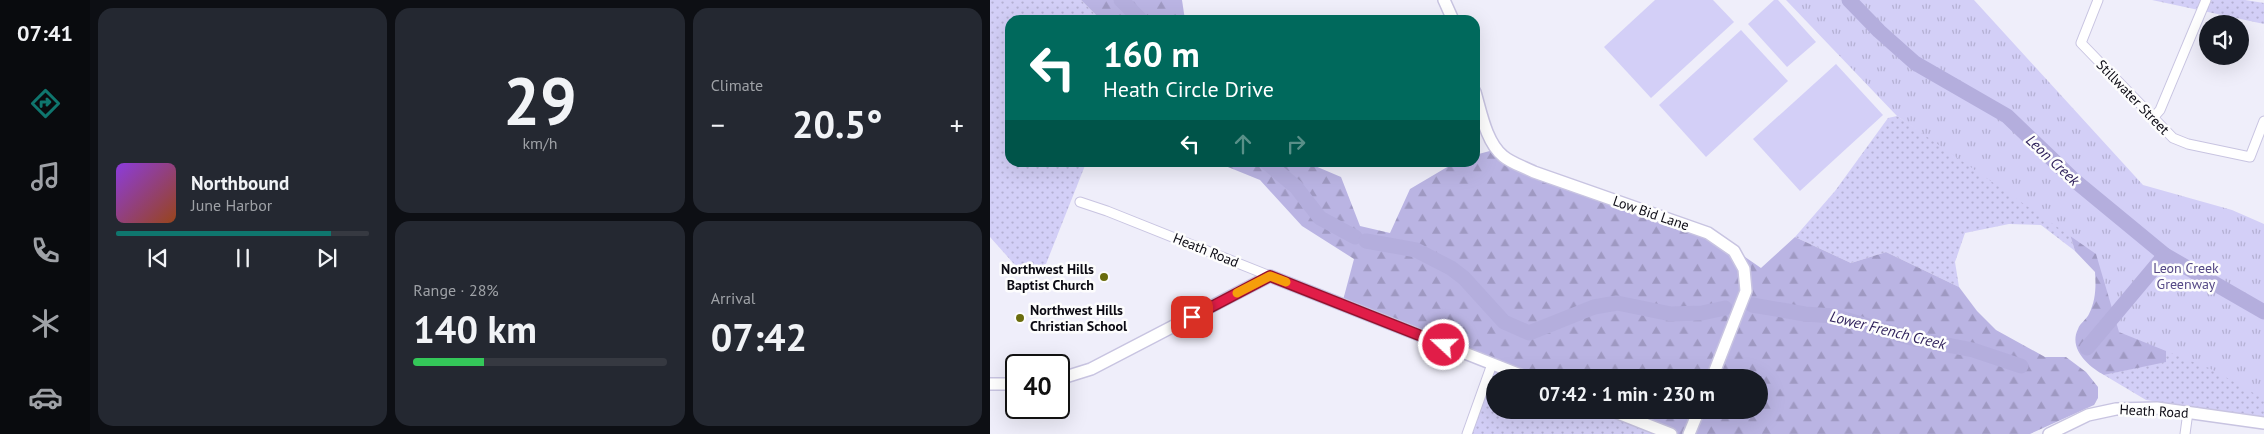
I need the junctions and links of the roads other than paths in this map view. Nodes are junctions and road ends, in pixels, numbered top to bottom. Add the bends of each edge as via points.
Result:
1 (1444, 0) edge
2 (2098, 0) edge
3 (2206, 0) edge
4 (1452, 15) edge
5 (1480, 106) edge
6 (2152, 118) junction
7 (2264, 122) edge
8 (1080, 202) dead end
9 (1270, 276) junction
10 (1492, 364) junction
11 (1505, 369) edge
12 (1716, 369) edge
13 (1070, 376) edge
14 (990, 384) edge
15 (1005, 384) edge
16 (2188, 412) junction
17 (1633, 419) edge
18 (1696, 419) edge
19 (2264, 423) edge
20 (1467, 434) edge
21 (1671, 434) edge
22 (1690, 434) edge
23 (2050, 434) edge
24 (2185, 434) edge

1 - 4 street
2 - 6 street, Stillwater Street via 2081,43
3 - 6 street via 2160,110
5 - 12 street, Low Bid Lane via 1492,141 1510,161 1708,233 1734,251 1744,268 1746,291
6 - 7 street, Stillwater Street via 2165,132 2183,142 2250,157
8 - 9 street, Heath Road
9 - 10 street, Heath Road
9 - 13 street via 1091,369
10 - 11 street, Heath Road
10 - 20 street
14 - 15 street
16 - 19 street, Heath Road
16 - 23 street, Heath Road via 2157,408 2103,410
16 - 24 street
17 - 21 street
18 - 22 street

